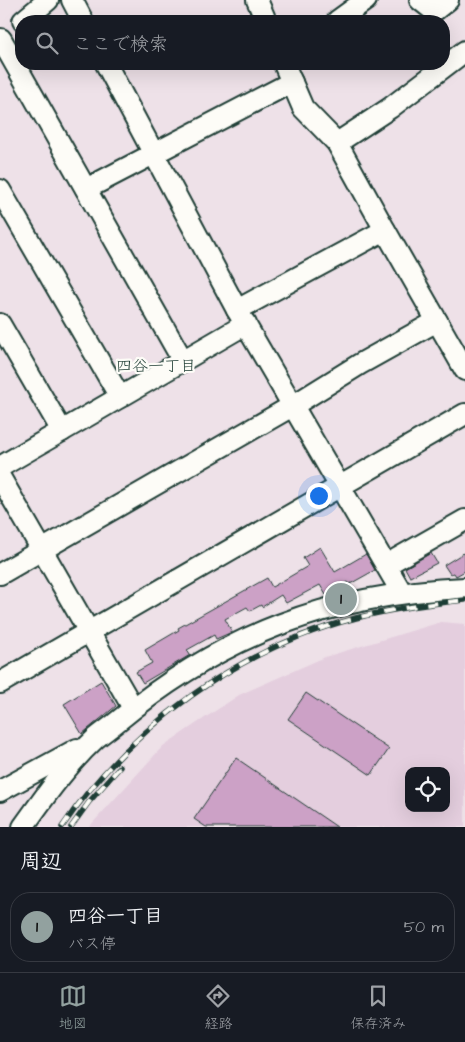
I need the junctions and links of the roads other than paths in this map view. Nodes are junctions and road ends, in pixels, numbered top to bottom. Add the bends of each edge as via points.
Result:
1 (48, 0) edge
2 (72, 0) edge
3 (257, 0) edge
4 (366, 0) edge
5 (420, 0) edge
6 (448, 0) edge
7 (30, 15) edge
8 (80, 15) edge
9 (263, 15) edge
10 (345, 15) edge
11 (15, 27) edge
12 (0, 39) edge
13 (465, 52) edge
14 (450, 63) edge
15 (15, 65) edge
16 (18, 70) edge
17 (109, 70) edge
18 (287, 70) edge
19 (441, 70) edge
20 (292, 82) junction
21 (337, 143) junction
22 (153, 153) junction
23 (86, 189) junction
24 (0, 190) edge
25 (385, 230) junction
26 (242, 317) junction
27 (437, 321) junction
28 (0, 324) edge
29 (183, 360) junction
30 (465, 370) edge
31 (120, 397) junction
32 (294, 406) junction
33 (465, 414) edge
34 (62, 431) junction
35 (0, 467) edge
36 (0, 477) edge
37 (339, 486) junction
38 (465, 520) edge
39 (42, 550) junction
40 (386, 565) junction
41 (0, 574) edge
42 (465, 588) edge
43 (402, 593) junction
44 (89, 631) junction
45 (0, 683) edge
46 (133, 708) junction
47 (95, 739) junction
48 (0, 791) edge
49 (23, 827) edge

1 - 7 street
2 - 8 street
3 - 9 street
4 - 10 street
5 - 6 street via 434,11
11 - 12 street
12 - 15 street
13 - 14 street
16 - 23 street
17 - 22 street
18 - 20 street
19 - 21 street
20 - 21 street via 303,108
20 - 22 street
21 - 25 street
22 - 23 street
22 - 26 street
23 - 29 street
24 - 31 street
25 - 26 street
25 - 27 street
26 - 29 street
26 - 32 street
27 - 30 street
27 - 32 street
28 - 34 street
29 - 31 street
31 - 34 street
32 - 37 street
32 - 39 street
33 - 37 street
34 - 35 street
36 - 39 street
37 - 40 street
37 - 44 street
38 - 40 street
39 - 41 street
39 - 44 street
40 - 43 street
42 - 43 street
43 - 46 street via 336,606 252,635 176,676
44 - 45 street
44 - 46 street
46 - 47 street
47 - 48 street
47 - 49 street via 66,769

